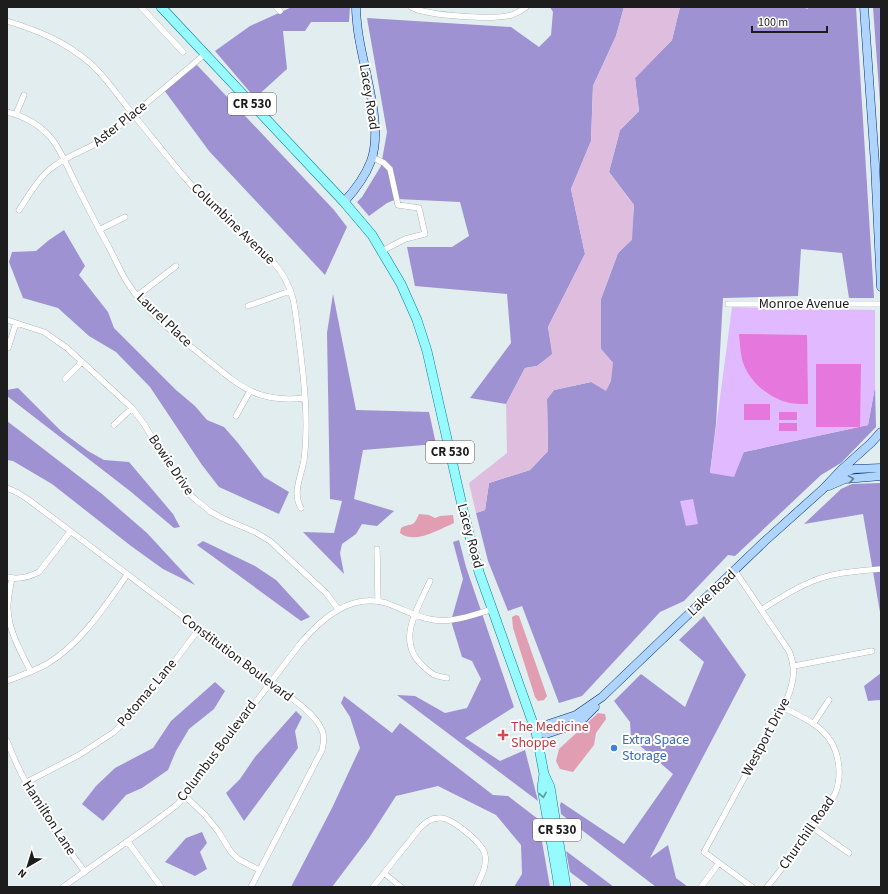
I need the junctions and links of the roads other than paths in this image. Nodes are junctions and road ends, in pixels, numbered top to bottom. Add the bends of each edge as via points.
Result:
1 (141, 7) edge
2 (161, 7) edge
3 (356, 7) edge
4 (411, 7) edge
5 (526, 7) edge
6 (864, 7) edge
7 (422, 9) edge
8 (7, 21) edge
9 (183, 52) dead end
10 (206, 54) junction
11 (24, 95) dead end
12 (7, 112) edge
13 (16, 114) junction
14 (134, 115) junction
15 (877, 154) edge
16 (372, 157) junction
17 (64, 160) junction
18 (344, 202) junction
19 (19, 210) dead end
20 (125, 217) dead end
21 (99, 230) junction
22 (382, 251) junction
23 (176, 266) dead end
24 (881, 287) edge
25 (290, 291) junction
26 (137, 296) junction
27 (728, 304) dead end
28 (881, 304) edge
29 (248, 306) dead end
30 (7, 320) edge
31 (16, 323) junction
32 (8, 348) dead end
33 (82, 362) junction
34 (65, 379) dead end
35 (250, 391) junction
36 (305, 398) junction
37 (132, 408) junction
38 (236, 416) dead end
39 (114, 425) dead end
40 (881, 432) edge
41 (881, 468) edge
42 (837, 474) junction
43 (881, 476) edge
44 (7, 488) edge
45 (823, 490) junction
46 (301, 508) dead end
47 (70, 532) junction
48 (377, 549) dead end
49 (881, 569) edge
50 (735, 571) junction
51 (128, 575) junction
52 (9, 578) edge
53 (430, 581) dead end
54 (378, 601) junction
55 (338, 609) junction
56 (493, 609) junction
57 (761, 610) junction
58 (415, 614) junction
59 (199, 629) junction
60 (872, 651) dead end
61 (794, 666) junction
62 (31, 672) junction
63 (447, 678) dead end
64 (7, 681) edge
65 (270, 682) junction
66 (829, 700) dead end
67 (783, 708) junction
68 (813, 724) junction
69 (536, 732) junction
70 (7, 741) edge
71 (544, 774) junction
72 (25, 783) junction
73 (185, 796) junction
74 (812, 827) junction
75 (128, 842) junction
76 (849, 853) dead end
77 (719, 862) junction
78 (259, 870) junction
79 (84, 872) junction
80 (384, 873) junction
81 (748, 886) edge
82 (63, 887) edge
83 (161, 887) edge
84 (251, 887) edge
85 (373, 887) edge
86 (402, 887) edge
87 (476, 887) edge
88 (559, 887) edge
89 (566, 887) edge
90 (701, 887) edge
91 (767, 887) edge

1 - 9 street
2 - 10 main road, CR 530
3 - 16 street, Lacey Road via 358,32 373,106 375,135
4 - 7 street
5 - 7 street via 514,14 492,16 435,14
6 - 15 street
8 - 14 street, Columbine Avenue via 66,45 91,64
10 - 14 street, Aster Place
10 - 18 main road, CR 530
11 - 13 street
12 - 13 street, Laurel Place
13 - 17 street, Laurel Place via 43,131
14 - 17 street, Aster Place via 104,139
14 - 25 street, Columbine Avenue via 221,216 271,258
15 - 24 street
16 - 18 street, Lacey Road via 356,190
16 - 22 street via 390,169 398,205 419,208 425,234 405,239
17 - 19 street, Aster Place via 47,171
17 - 21 street, Laurel Place
18 - 22 main road, CR 530
20 - 21 street
21 - 26 street, Laurel Place
22 - 56 main road, Lacey Road / CR 530 via 406,295 427,351 468,533
23 - 26 street
25 - 29 street
25 - 36 street, Columbine Avenue via 302,362
26 - 35 street, Laurel Place via 170,329 229,378
27 - 28 street, Monroe Avenue
30 - 31 street, Bowie Drive
31 - 32 street
31 - 33 street, Bowie Drive via 49,335
33 - 34 street
33 - 37 street, Bowie Drive
35 - 36 street, Laurel Place via 273,399
35 - 38 street
36 - 46 street, Columbine Avenue via 304,459 296,491
37 - 39 street
37 - 55 street, Bowie Drive via 175,476 196,500 224,519 270,541 326,593
40 - 42 street, Lake Road
41 - 42 street via 848,470
42 - 45 street, Lake Road
45 -> 43 street, Lake Road via 845,479
44 - 47 street, Constitution Boulevard via 18,493
45 - 50 street, Lake Road
47 - 51 street, Constitution Boulevard
47 - 52 street via 39,572 27,577
48 - 54 street
49 - 57 street via 820,578 794,589
50 - 57 street, Westport Drive
50 - 69 street, Lake Road via 580,721 546,734
51 - 59 street, Constitution Boulevard
51 - 62 street via 78,639 54,659
52 - 62 street via 8,618
53 - 58 street
54 - 55 street, Columbus Boulevard via 355,603
54 - 58 street
55 - 65 street, Columbus Boulevard via 310,632
56 - 58 street via 450,620 429,619
56 - 69 main road, Lacey Road / CR 530
57 - 61 street, Westport Drive via 789,651
58 - 63 street via 409,635 414,657 434,676
59 - 65 street, Constitution Boulevard
59 - 72 street, Potomac Lane via 143,703 114,732 79,755
60 - 61 street
61 - 67 street, Westport Drive via 793,685
62 - 64 street
65 - 73 street, Columbus Boulevard
65 - 78 street, Constitution Boulevard via 314,717 321,728 324,741 320,755
66 - 68 street
67 - 68 street, Churchill Road
67 - 77 street, Westport Drive via 704,852
68 - 74 street, Churchill Road via 830,740 836,750 839,770 836,793
69 - 71 main road, Lacey Road / CR 530
70 - 72 street, Hamilton Lane
71 -> 88 main road, Lacey Road / CR 530 via 542,788
71 - 89 main road, Lacey Road / CR 530 via 550,787
72 - 79 street, Hamilton Lane
73 - 75 street, Columbus Boulevard via 169,812
73 - 78 street via 205,815 238,859
74 - 76 street
74 - 91 street, Churchill Road
75 - 79 street, Columbus Boulevard
75 - 83 street
77 - 81 street, Westport Drive
77 - 90 street
78 - 84 street, Constitution Boulevard
79 - 82 street, Columbus Boulevard
80 - 85 street
80 - 86 street
80 - 87 street via 426,822 433,818 441,818 455,824 482,847 486,865

